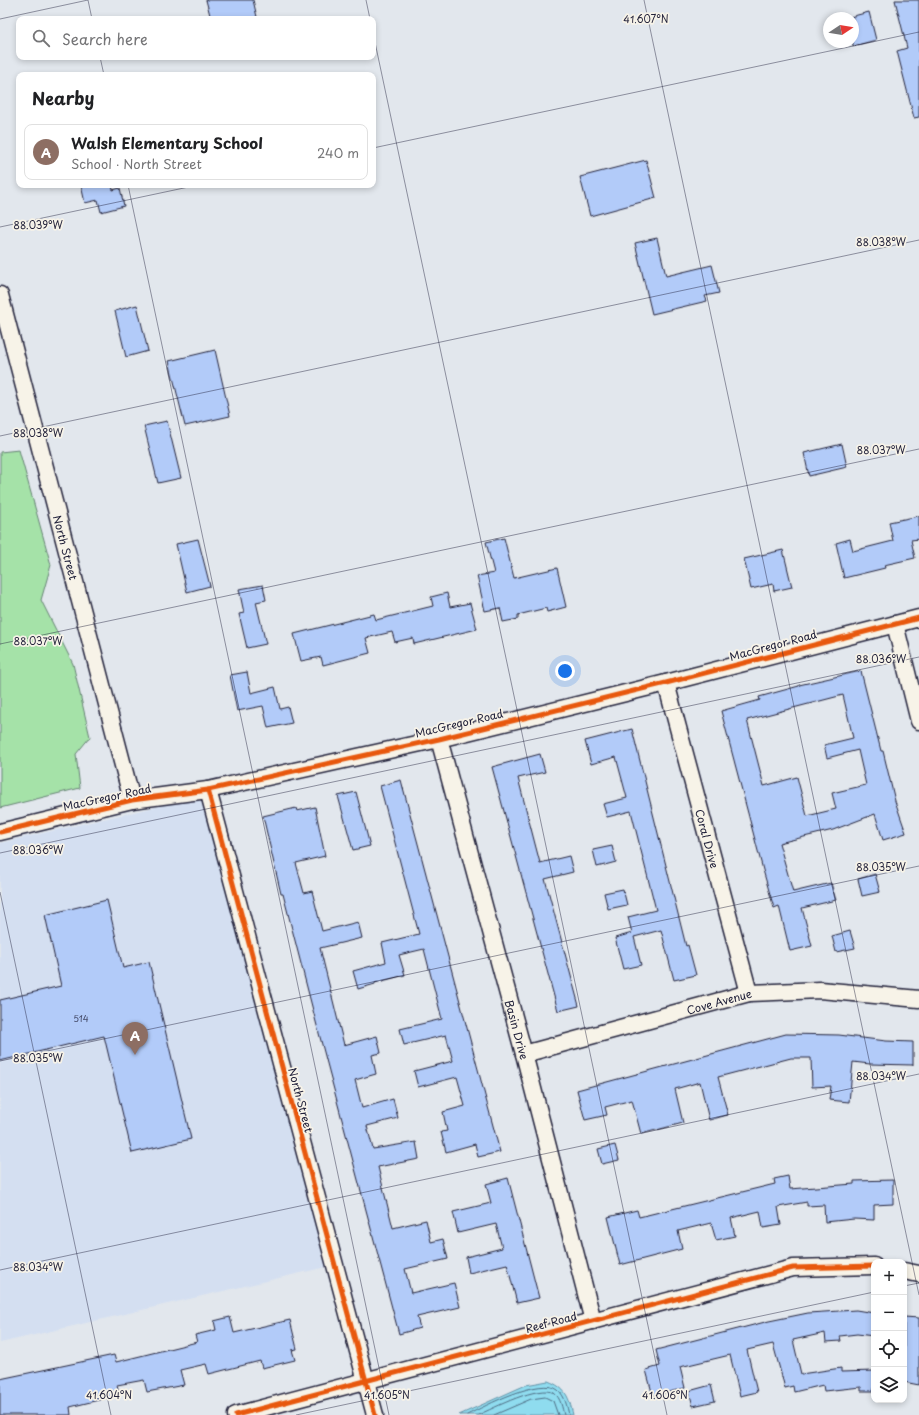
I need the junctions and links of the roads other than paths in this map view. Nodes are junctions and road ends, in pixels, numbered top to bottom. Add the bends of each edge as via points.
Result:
1 (0, 295) edge
2 (919, 618) edge
3 (895, 624) junction
4 (666, 683) junction
5 (919, 721) edge
6 (439, 739) junction
7 (208, 790) junction
8 (132, 800) junction
9 (0, 832) edge
10 (749, 993) junction
11 (919, 999) edge
12 (524, 1054) junction
13 (871, 1266) edge
14 (907, 1272) edge
15 (919, 1274) edge
16 (593, 1321) junction
17 (366, 1380) junction
18 (236, 1415) edge
19 (375, 1415) edge

1 - 8 street, North Street
2 - 3 street, MacGregor Road
3 - 4 street, MacGregor Road
3 - 5 street
4 - 6 street, MacGregor Road
4 - 10 street, Coral Drive
6 - 7 street, MacGregor Road
6 - 12 street, Basin Drive
7 - 8 street, MacGregor Road
7 - 17 street, North Street
8 - 9 street, MacGregor Road
10 - 11 street, Cove Avenue via 820,990
10 - 12 street, Cove Avenue
12 - 16 street, Basin Drive
13 - 16 street, Reef Road via 793,1268
14 - 15 street
16 - 17 street, Reef Road
17 - 18 street, Reef Road
17 - 19 street, North Street

